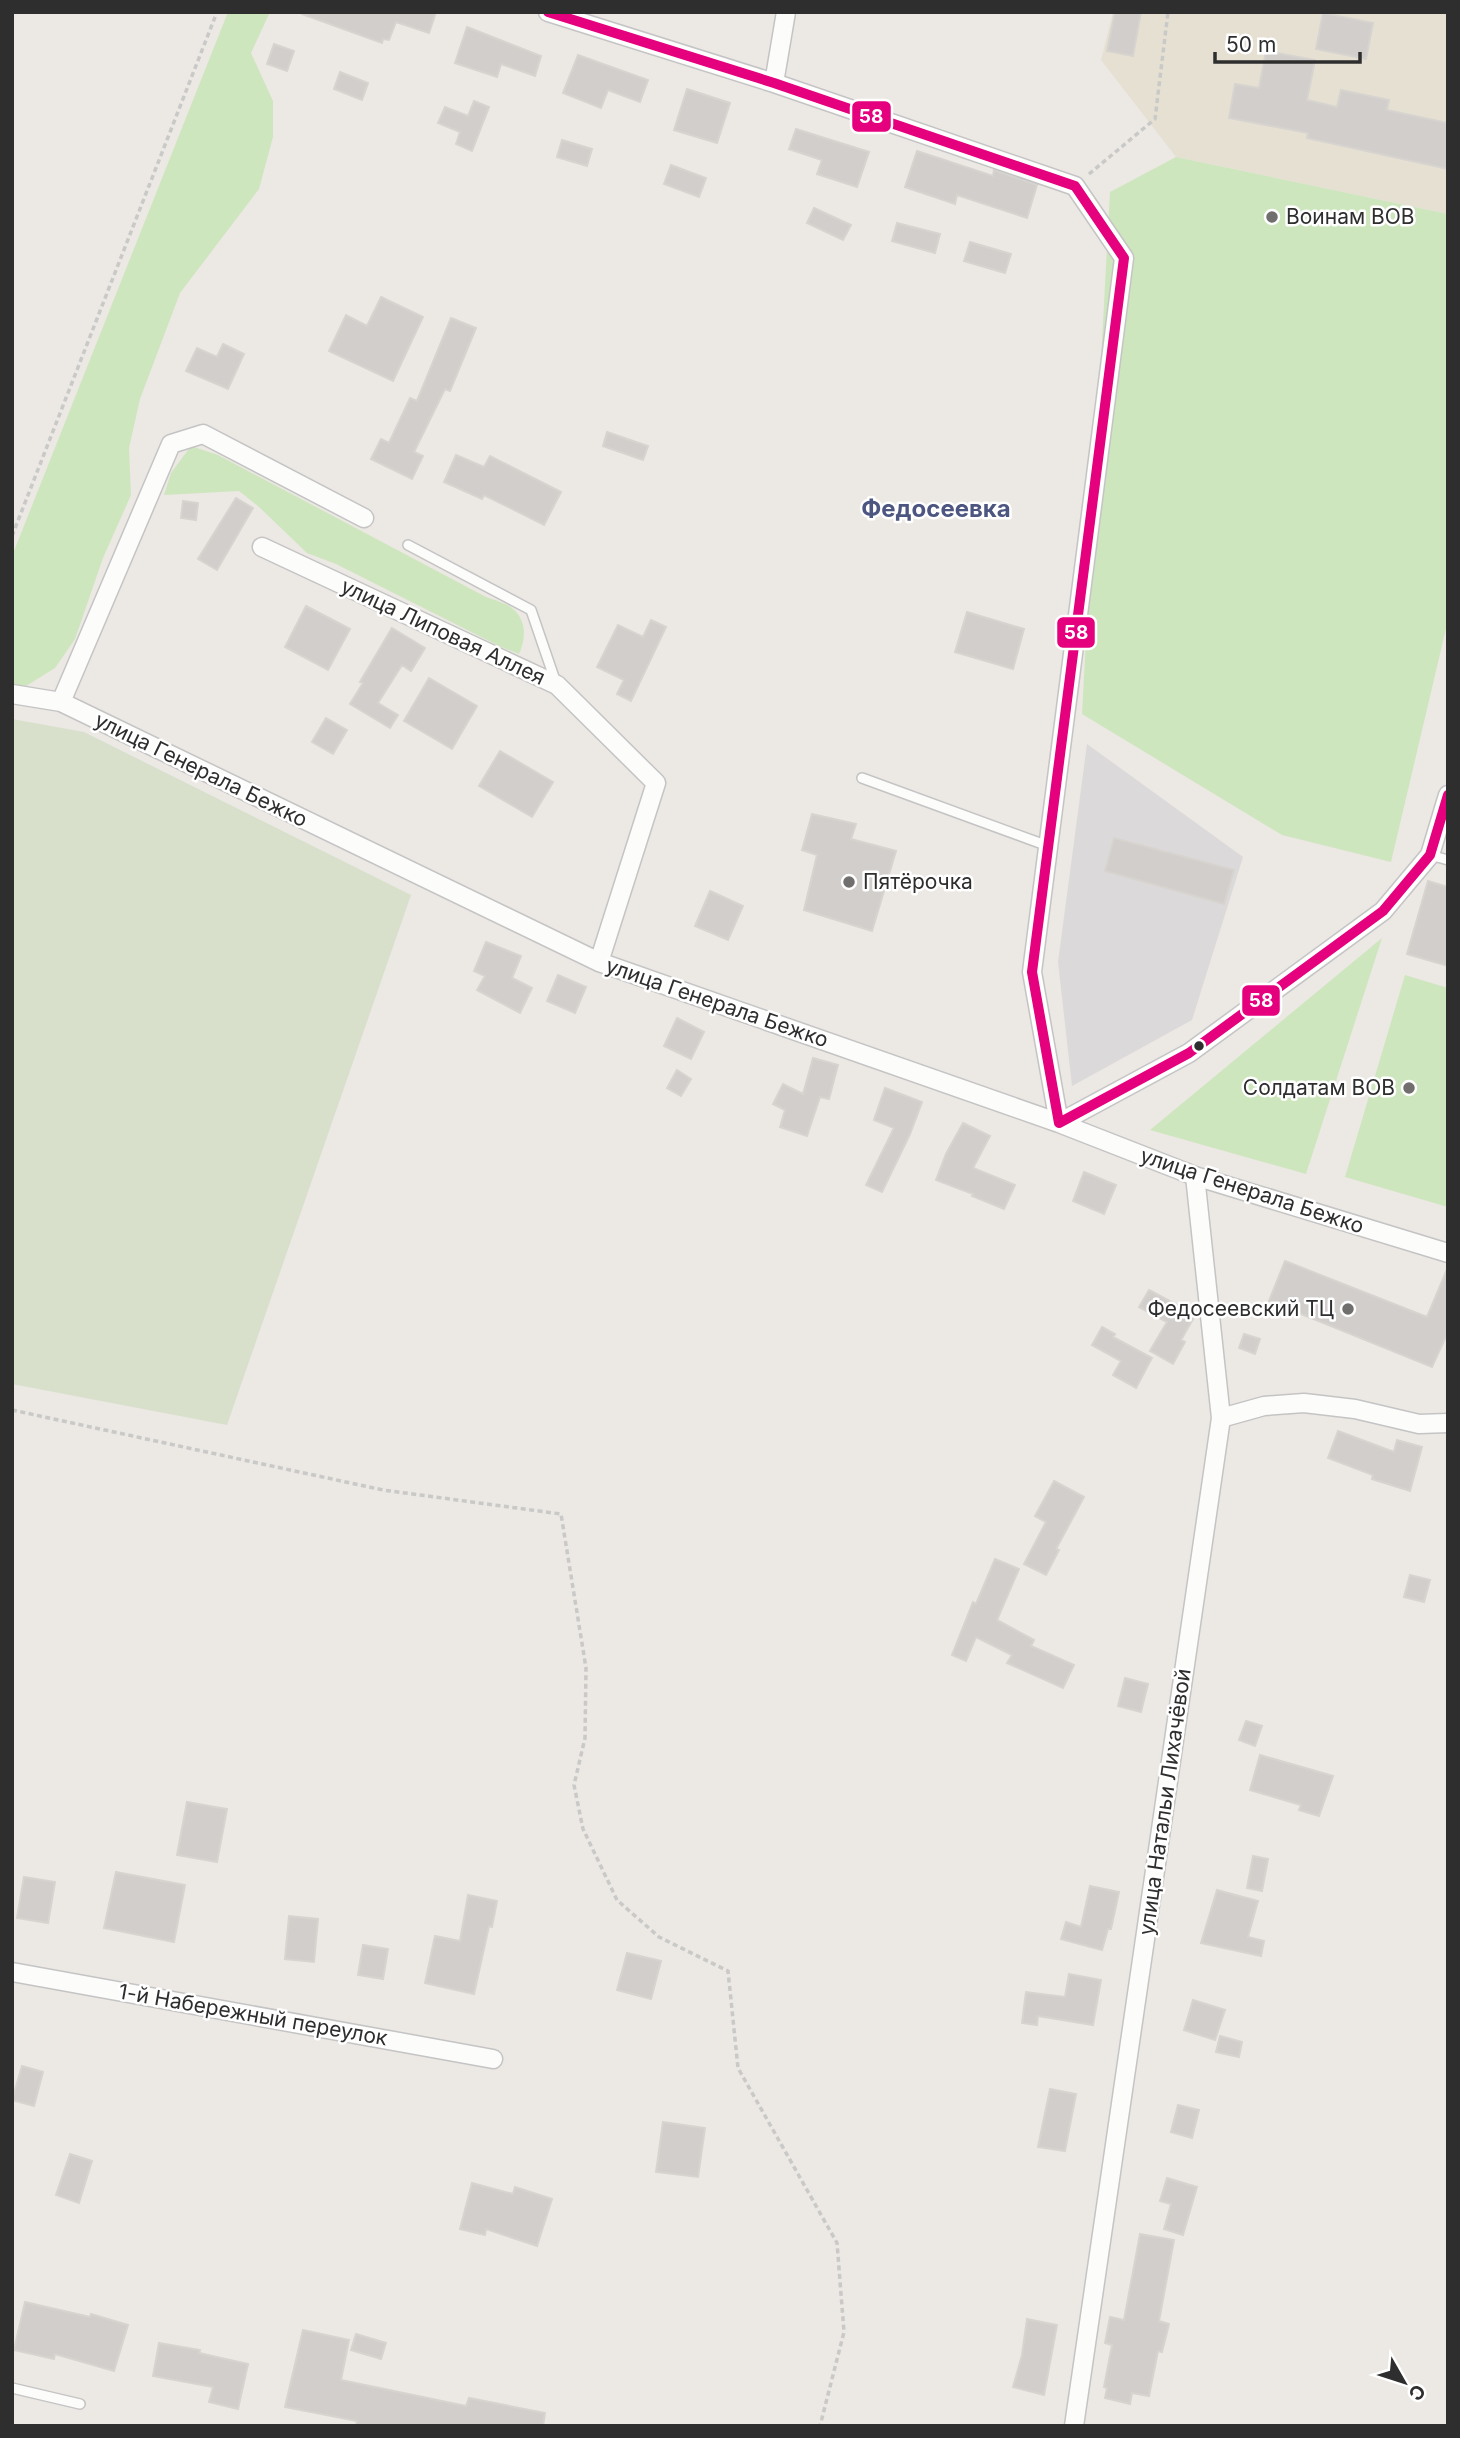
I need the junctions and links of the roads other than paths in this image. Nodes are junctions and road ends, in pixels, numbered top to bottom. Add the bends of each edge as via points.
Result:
1 (548, 12) edge
2 (786, 12) edge
3 (774, 83) junction
4 (364, 519) dead end
5 (408, 545) dead end
6 (262, 547) dead end
7 (557, 685) junction
8 (12, 694) edge
9 (61, 702) junction
10 (862, 778) dead end
11 (1448, 795) edge
12 (1048, 846) junction
13 (1430, 855) junction
14 (1448, 860) edge
15 (598, 962) junction
16 (1059, 1123) junction
17 (1195, 1176) junction
18 (1448, 1253) edge
19 (1221, 1418) junction
20 (1448, 1423) edge
21 (12, 1972) edge
22 (493, 2059) dead end
23 (12, 2388) edge
24 (80, 2404) dead end
25 (1074, 2426) edge

1 - 3 street
2 - 3 street
3 - 12 street via 1075,186 1124,258
4 - 9 street via 203,434 171,444
5 - 7 lane via 531,610
6 - 7 street, улица Липовая Аллея
7 - 15 street, улица Липовая Аллея via 656,783
8 - 9 street, улица Генерала Бежко
9 - 15 street, улица Генерала Бежко
10 - 12 lane
11 - 13 street
12 - 16 street via 1032,971
13 - 14 lane
13 - 16 street via 1383,911 1189,1053
15 - 16 street, улица Генерала Бежко
16 - 17 street, улица Генерала Бежко
17 - 18 street, улица Генерала Бежко
17 - 19 street, улица Натальи Лихачёвой
19 - 20 street via 1264,1406 1304,1403 1419,1424
19 - 25 street, улица Натальи Лихачёвой
21 - 22 street, 1-й Набережный переулок
23 - 24 lane

